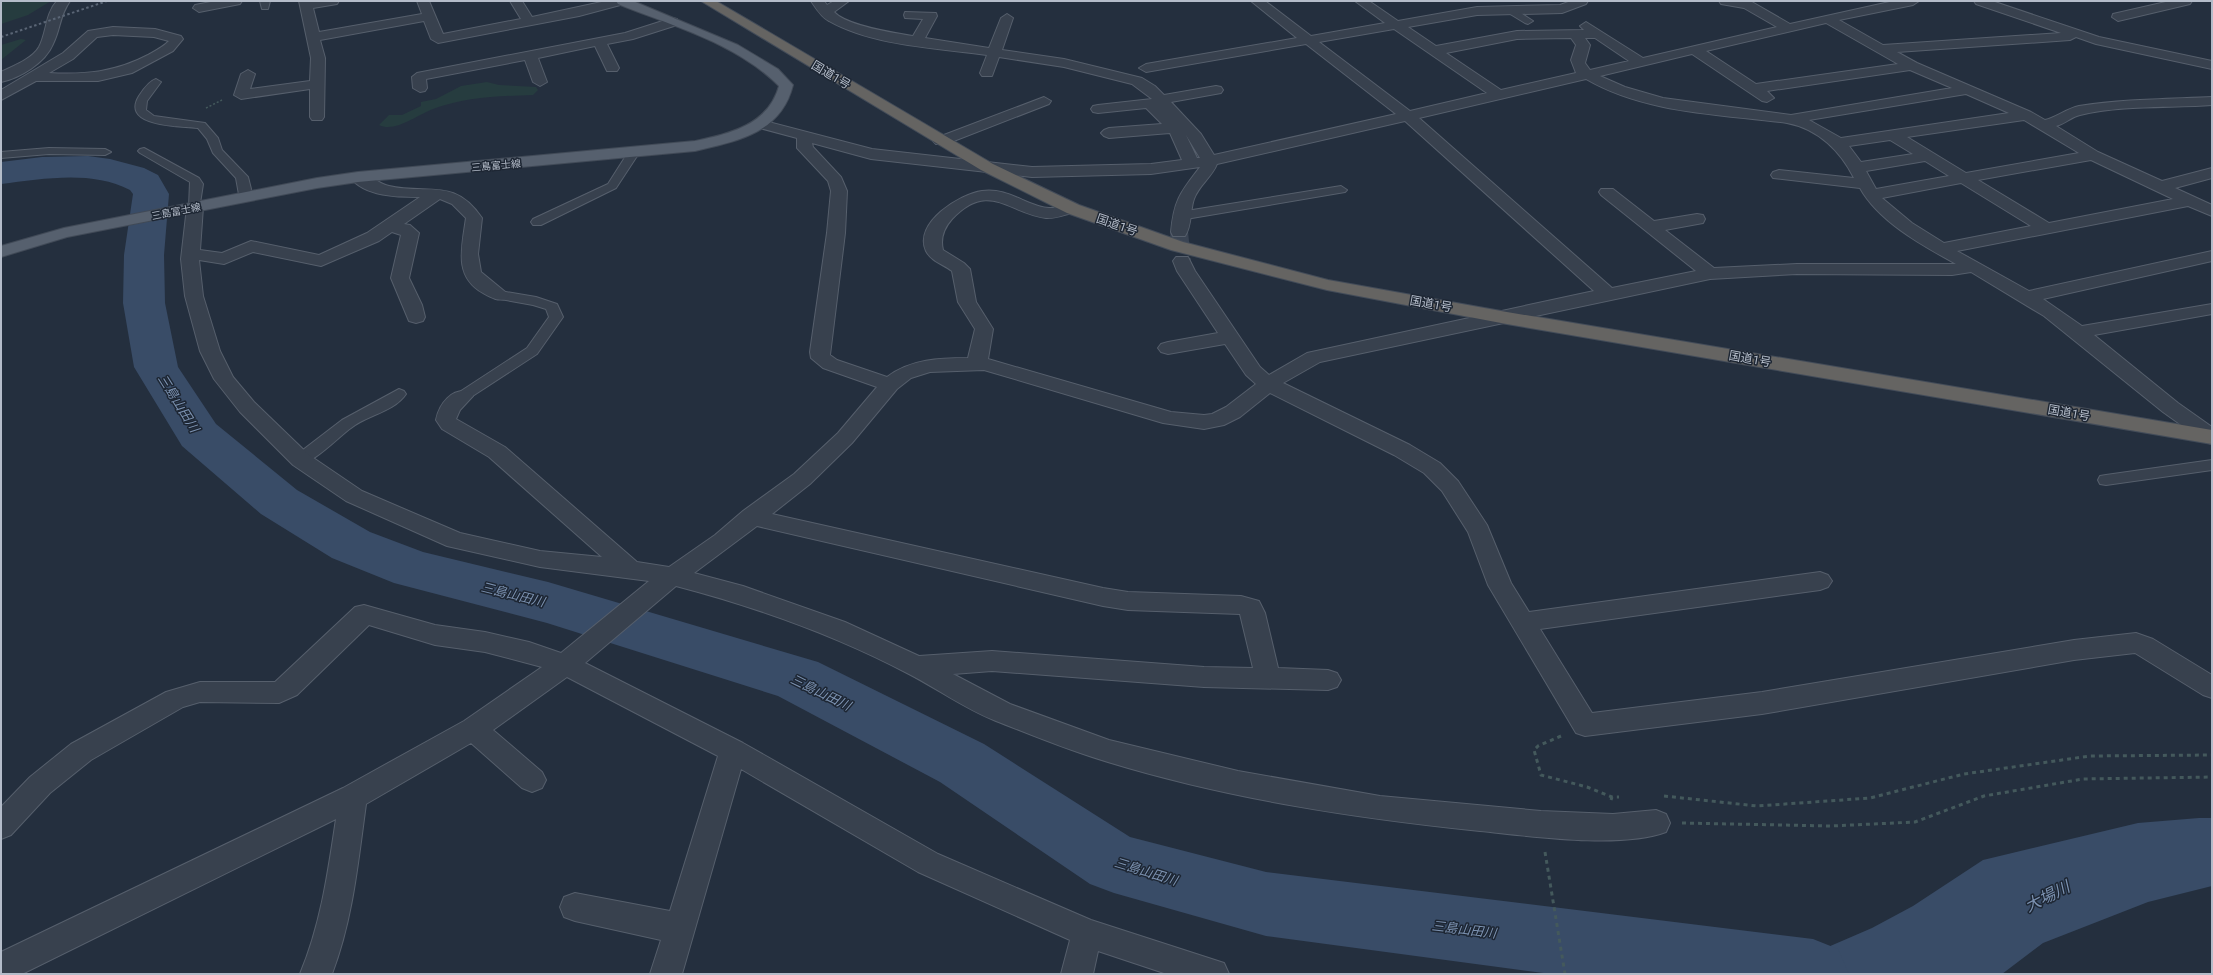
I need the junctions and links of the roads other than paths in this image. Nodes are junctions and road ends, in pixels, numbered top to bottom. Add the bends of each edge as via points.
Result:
1 (64, 1) edge
2 (236, 1) edge
3 (333, 1) edge
4 (423, 1) edge
5 (516, 1) edge
6 (621, 1) edge
7 (707, 1) edge
8 (843, 1) edge
9 (1257, 1) edge
10 (1361, 1) edge
11 (1452, 1) edge
12 (1544, 1) edge
13 (1582, 1) edge
14 (1726, 1) edge
15 (1857, 1) edge
16 (1913, 1) edge
17 (1980, 1) edge
18 (2186, 1) edge
19 (306, 3) edge
20 (822, 6) edge
21 (199, 8) dead end
22 (1870, 9) junction
23 (1510, 10) junction
24 (1471, 12) junction
25 (910, 15) dead end
26 (1571, 15) junction
27 (429, 16) junction
28 (2118, 17) dead end
29 (1007, 18) dead end
30 (1829, 20) junction
31 (1528, 21) dead end
32 (529, 22) junction
33 (672, 22) junction
34 (1396, 25) junction
35 (1790, 29) junction
36 (1574, 34) junction
37 (1598, 34) junction
38 (1507, 36) junction
39 (2081, 36) junction
40 (313, 37) junction
41 (1309, 40) junction
42 (917, 41) junction
43 (599, 42) junction
44 (1880, 49) junction
45 (1695, 50) junction
46 (1434, 51) junction
47 (994, 52) junction
48 (448, 54) junction
49 (530, 55) junction
50 (1140, 55) dead end
51 (1640, 62) junction
52 (2212, 65) edge
53 (1912, 66) junction
54 (612, 68) dead end
55 (1146, 68) junction
56 (987, 73) dead end
57 (248, 74) dead end
58 (1588, 75) junction
59 (34, 77) junction
60 (1, 78) edge
61 (1837, 78) junction
62 (1137, 81) junction
63 (156, 82) dead end
64 (540, 82) dead end
65 (316, 84) junction
66 (420, 88) dead end
67 (1754, 89) junction
68 (1216, 90) dead end
69 (1967, 90) junction
70 (1499, 95) junction
71 (1, 96) edge
72 (1161, 100) junction
73 (1044, 101) dead end
74 (2212, 101) edge
75 (1878, 104) junction
76 (1098, 109) dead end
77 (1407, 115) junction
78 (2026, 115) junction
79 (317, 117) dead end
80 (1802, 120) junction
81 (761, 124) junction
82 (2042, 125) junction
83 (1174, 128) junction
84 (1921, 131) junction
85 (1109, 133) dead end
86 (1893, 135) junction
87 (804, 137) junction
88 (941, 141) junction
89 (1838, 143) junction
90 (144, 151) dead end
91 (105, 152) dead end
92 (633, 153) junction
93 (1, 155) edge
94 (2093, 155) junction
95 (1928, 156) junction
96 (1210, 161) junction
97 (1192, 164) junction
98 (987, 167) junction
99 (1856, 168) junction
100 (2212, 173) edge
101 (1779, 175) dead end
102 (358, 177) junction
103 (1966, 179) junction
104 (2159, 186) junction
105 (1341, 190) dead end
106 (1867, 190) junction
107 (1607, 192) dead end
108 (438, 193) junction
109 (244, 197) junction
110 (2190, 201) junction
111 (190, 208) junction
112 (1070, 208) junction
113 (2212, 211) edge
114 (1696, 219) dead end
115 (537, 222) dead end
116 (1180, 224) joint
117 (390, 226) junction
118 (1650, 227) junction
119 (2045, 228) junction
120 (1939, 248) junction
121 (1, 252) edge
122 (190, 255) junction
123 (2212, 256) edge
124 (1182, 261) tunnel mouth
125 (1971, 267) junction
126 (1710, 274) junction
127 (1608, 294) junction
128 (500, 295) joint
129 (2026, 297) junction
130 (2209, 309) dead end
131 (416, 317) dead end
132 (1501, 317) junction
133 (2078, 332) junction
134 (1230, 337) junction
135 (1168, 348) dead end
136 (976, 364) junction
137 (1268, 384) junction
138 (890, 385) junction
139 (399, 394) dead end
140 (463, 396) joint
141 (2212, 437) edge
142 (301, 460) junction
143 (2212, 465) edge
144 (2106, 480) dead end
145 (751, 517) junction
146 (630, 569) junction
147 (1820, 580) dead end
148 (664, 582) junction
149 (1522, 622) junction
150 (570, 661) junction
151 (917, 666) junction
152 (1268, 678) junction
153 (1328, 680) dead end
154 (2212, 688) edge
155 (473, 729) junction
156 (733, 751) junction
157 (532, 780) dead end
158 (353, 797) junction
159 (1656, 823) road end
160 (1, 826) edge
161 (575, 907) dead end
162 (680, 926) junction
163 (1087, 933) junction
164 (1, 968) edge
165 (316, 974) edge
166 (666, 974) edge
167 (1077, 974) edge
168 (1214, 974) edge

1 - 60 street via 55,14 46,47 37,57
2 - 21 street
3 - 19 street
4 - 27 street
5 - 32 street
6 - 32 street
6 - 33 main road, 三島富士線
7 - 88 highway, 国道1号
8 - 20 street
9 - 41 street
10 - 34 street
11 - 24 street
12 - 26 street
13 - 26 street via 1570,8
14 - 35 street via 1748,6
15 - 22 street
16 - 22 street
17 - 39 street
18 - 28 street
19 - 40 street
20 - 42 street via 832,18 856,28
22 - 30 street
23 - 24 street
23 - 26 street
23 - 31 lane
24 - 34 street
24 - 38 street
25 - 42 street via 932,16
26 - 37 street
27 - 40 street
27 - 48 street via 438,39
29 - 47 street
30 - 35 street
30 - 44 street
32 - 48 street
33 - 43 street via 638,34
33 - 81 main road, 三島富士線 via 724,44 760,63 779,77 786,86 785,97 775,112
34 - 41 street
34 - 46 street
35 - 45 street
36 - 37 street
36 - 38 street
36 - 58 street via 1583,47 1578,57 1578,66
37 - 51 street
38 - 46 street
39 - 44 street
39 - 52 street
40 - 65 street via 318,58
41 - 55 street
41 - 77 street
42 - 47 street
43 - 49 street
43 - 54 street
44 - 53 street
45 - 51 street
45 - 67 street
46 - 70 street
47 - 56 street
47 - 62 street via 1064,62
48 - 49 street
48 - 66 street via 419,77
49 - 64 street
50 - 55 street
51 - 58 street
53 - 61 street
53 - 69 street
55 - 62 street
57 - 65 street via 241,94
58 - 70 street
58 - 80 street via 1671,105
59 - 59 street via 90,79 132,70 168,48 176,39 155,33 113,31 93,34 68,56
59 - 71 street
61 - 67 street
61 - 75 street
62 - 72 street
63 - 109 lane via 141,100 140,108 144,116 150,119 201,125 212,138 216,151 242,177
65 - 79 street
67 - 80 street
68 - 72 street
69 - 75 street
69 - 78 street
70 - 77 street
72 - 96 street via 1196,137
73 - 88 street
74 - 82 street via 2114,106 2078,111 2060,121
75 - 80 street
75 - 84 street
76 - 83 street via 1150,103
77 - 96 street
77 - 127 street
78 - 82 street
78 - 84 street
80 - 89 street
81 - 87 street
81 - 92 main road, 三島富士線 via 740,134 695,146
82 - 94 street
83 - 85 street
83 - 97 street
84 - 86 street
86 - 89 street
86 - 95 street
87 - 98 street via 871,154
87 - 138 street via 805,148 835,180 839,191 821,358 830,364
88 - 98 highway, 国道1号
89 - 99 street
90 - 111 lane via 195,180 198,184
91 - 93 lane via 56,151
92 - 102 main road, 三島富士線
92 - 115 lane via 612,186
94 - 103 street
94 - 104 street
95 - 99 street
95 - 103 street
96 - 97 street
96 - 116 street via 1209,168 1185,198
97 - 98 street via 1085,172 1032,172
98 - 112 highway, 国道1号
99 - 106 street
100 - 104 street
101 - 106 street
102 - 108 street via 370,185 391,191
102 - 109 main road, 三島富士線
103 - 106 street
103 - 119 street
104 - 110 street
105 - 116 lane
106 - 120 street via 1901,223
107 - 118 street
108 - 117 street
108 - 128 street via 454,197 472,213 474,218 468,266 474,278 484,287
109 - 111 main road, 三島富士線
110 - 113 street
110 - 119 street
111 - 121 main road, 三島富士線 via 64,233
111 - 122 street
112 - 132 highway, 国道1号 via 1176,246 1230,261 1327,285
112 - 136 street via 1046,213 1002,196 981,195 956,207 937,227 933,243 935,251 941,258 961,269 967,302 984,329
114 - 118 street
117 - 122 street via 373,237 321,261 251,246 224,259
117 - 131 street via 410,233 400,278
118 - 126 street
119 - 120 street
120 - 125 street
122 - 142 street via 194,296 210,351 224,379 247,407
123 - 129 street
124 - 134 street
125 - 126 street via 1952,270 1797,269
125 - 129 street
126 - 127 street
127 - 132 street
128 - 140 lane via 536,301 552,307 556,317 532,351
129 - 133 street
130 - 133 street
132 - 137 street via 1314,357
132 - 141 highway, 国道1号
133 - 141 street via 2180,415
134 - 135 street
134 - 137 street via 1253,371
136 - 137 street via 1012,371 1170,418 1188,421 1211,421 1228,415
136 - 138 street via 927,366 904,374
137 - 149 street via 1402,450 1432,468 1464,505 1478,531 1500,585
138 - 145 street via 826,458
139 - 142 lane via 390,402 347,423
140 - 146 street via 448,412 446,420 449,424 497,452
142 - 146 street via 354,496 455,540 540,559
143 - 144 lane
145 - 148 street
145 - 152 street via 1103,597 1128,601 1241,605 1250,608 1253,613
146 - 148 street
147 - 149 street
148 - 150 street
148 - 151 street via 741,595 836,629
149 - 154 street via 1584,726 1762,703 2125,643 2144,646
150 - 155 street
150 - 156 street
150 - 160 street via 435,634 364,614 288,688 279,693 200,692 176,699 81,752 40,785
151 - 152 street via 992,661 1204,677
151 - 159 street via 1000,712 1108,751 1238,783 1380,808 1541,824 1613,828
152 - 153 street
155 - 157 street
155 - 158 street
156 - 162 street
156 - 163 street via 928,862
158 - 164 street
158 - 165 street via 335,914
161 - 162 street via 660,925
162 - 166 street
163 - 167 street
163 - 168 street

